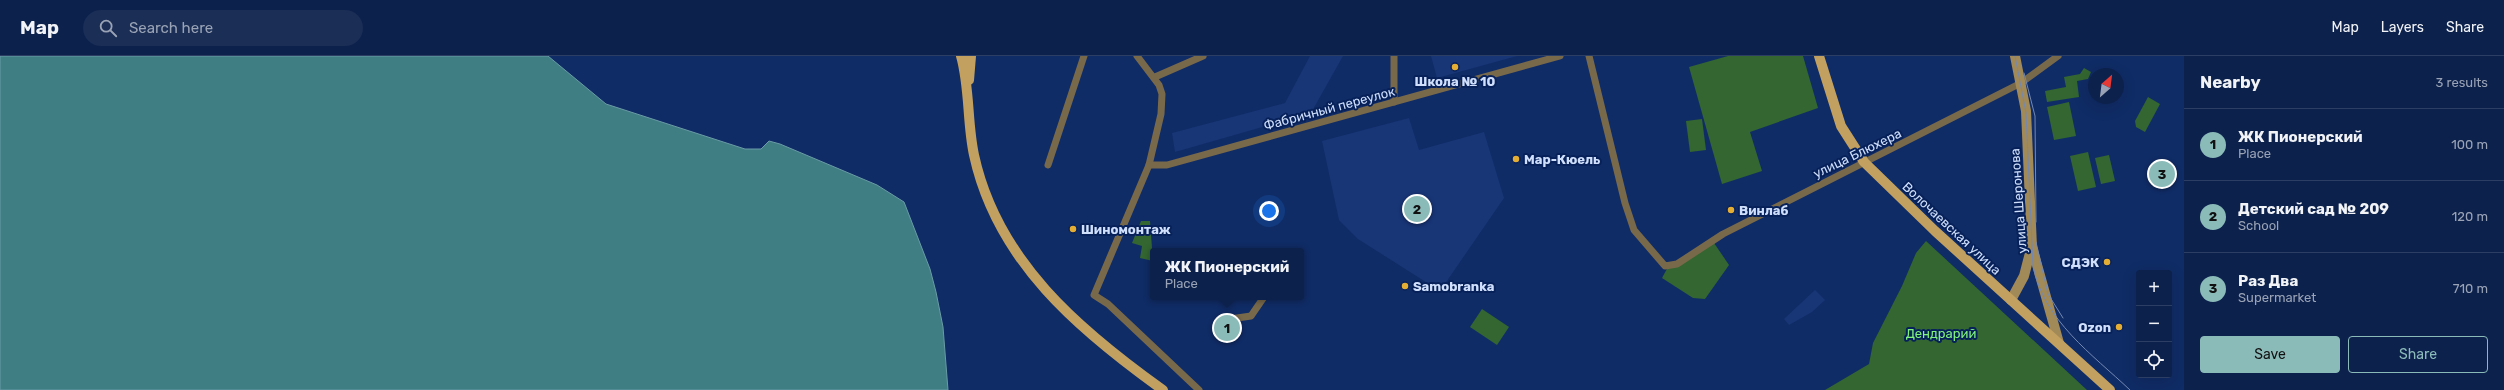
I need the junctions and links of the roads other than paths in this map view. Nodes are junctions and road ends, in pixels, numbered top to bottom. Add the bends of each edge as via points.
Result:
1 (961, 56) edge
2 (971, 56) edge
3 (1084, 56) edge
4 (1138, 56) edge
5 (1203, 56) edge
6 (1394, 56) edge
7 (1560, 56) edge
8 (1589, 56) edge
9 (1819, 56) edge
10 (2015, 56) edge
11 (2058, 56) edge
12 (1155, 77) junction
13 (2021, 83) junction
14 (967, 100) junction
15 (1394, 102) junction
16 (1864, 162) junction
17 (1048, 165) dead end
18 (1149, 165) junction
19 (2032, 247) junction
20 (1262, 300) edge
21 (2011, 300) junction
22 (1223, 320) dead end
23 (2059, 343) junction
24 (1163, 390) edge
25 (1199, 390) edge
26 (2110, 390) edge

1 - 14 main road
2 - 14 main road
3 - 17 street
4 - 12 street
5 - 12 street
6 - 15 street
7 - 15 street, Фабричный переулок
8 - 16 street, улица Блюхера via 1634,230 1665,266 1676,264 1723,234
9 - 16 main road, Волочаевская улица via 1841,126
10 - 13 main road, улица Шеронова
11 - 13 street, улица Блюхера
12 - 18 street via 1162,94 1161,114
13 - 16 street, улица Блюхера
13 - 19 main road, улица Шеронова via 2026,115
14 - 24 main road via 974,155 984,188 998,221 1038,283 1097,341
15 - 18 street, Фабричный переулок via 1167,165
16 - 21 main road, Волочаевская улица
18 - 25 street via 1094,295 1108,304
19 - 21 main road via 2024,276
19 - 23 main road, улица Шеронова
20 - 22 street via 1251,316
21 - 23 main road, Волочаевская улица
23 - 26 main road, Волочаевская улица

